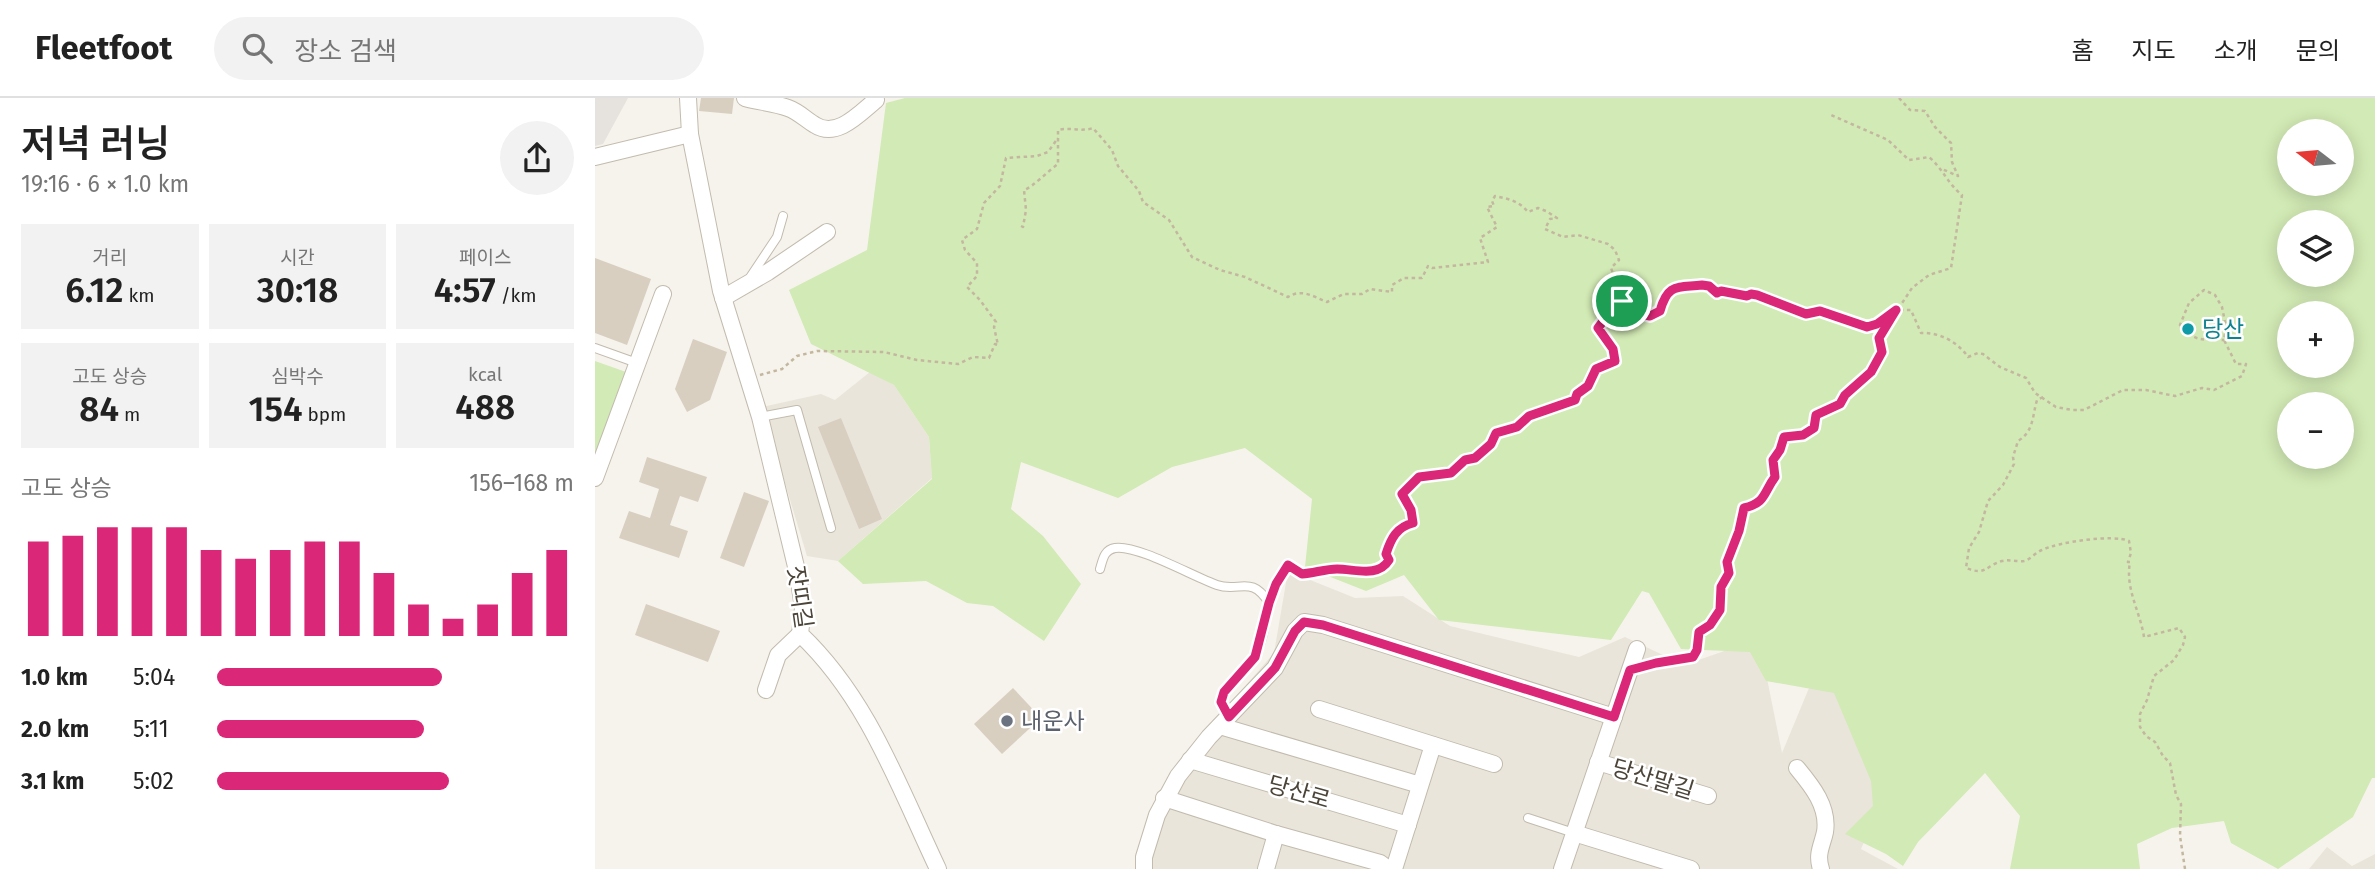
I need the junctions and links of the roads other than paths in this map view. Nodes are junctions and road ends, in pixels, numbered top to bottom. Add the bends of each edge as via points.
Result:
1 (688, 98) edge
2 (745, 98) edge
3 (876, 100) dead end
4 (690, 134) junction
5 (595, 157) edge
6 (783, 216) dead end
7 (827, 232) dead end
8 (742, 287) junction
9 (663, 294) dead end
10 (723, 298) junction
11 (595, 348) edge
12 (638, 363) junction
13 (760, 417) junction
14 (595, 478) edge
15 (831, 528) dead end
16 (1288, 565) road end
17 (1100, 569) dead end
18 (1269, 603) junction
19 (800, 634) junction
20 (1637, 649) dead end
21 (766, 691) dead end
22 (1319, 709) dead end
23 (1614, 717) junction
24 (1224, 721) junction
25 (1433, 745) junction
26 (1190, 760) junction
27 (1598, 762) junction
28 (1494, 764) dead end
29 (1797, 768) dead end
30 (1420, 785) junction
31 (1708, 796) dead end
32 (1164, 798) junction
33 (1528, 818) dead end
34 (1408, 825) junction
35 (1574, 833) junction
36 (1276, 834) junction
37 (938, 869) edge
38 (1145, 869) edge
39 (1266, 869) edge
40 (1388, 869) edge
41 (1394, 869) edge
42 (1562, 869) edge
43 (1691, 869) edge
44 (1821, 869) edge

1 - 4 street, 잣띠길
2 - 3 street via 785,107 829,130 845,125
4 - 5 street
4 - 10 street, 잣띠길
6 - 8 lane via 777,237
7 - 8 street
8 - 10 street
9 - 12 street
10 - 13 street, 잣띠길
11 - 12 lane
12 - 14 street
13 - 15 lane via 797,410
13 - 19 street, 잣띠길 via 798,575 803,608
16 - 18 lane
17 - 18 lane via 1109,550 1119,547 1220,586 1255,587
18 - 24 lane via 1255,657 1224,692
19 - 21 street via 778,655
19 - 37 street, 잣띠길 via 852,695 879,740
20 - 23 street, 당산말길
22 - 25 street
23 - 24 street via 1304,622 1275,668
23 - 27 street, 당산말길
24 - 26 street
24 - 30 street, 당산로
25 - 28 street
25 - 30 street
26 - 32 street
26 - 34 street, 당산로
27 - 31 street, 당산말길
27 - 35 street, 당산말길
29 - 44 street via 1823,805 1825,829 1817,857
30 - 34 street
32 - 36 street, 당산로
32 - 38 street via 1144,857
33 - 35 lane
34 - 41 street
35 - 42 street, 당산말길
35 - 43 street
36 - 39 street, 당산로
36 - 40 street, 당산로

